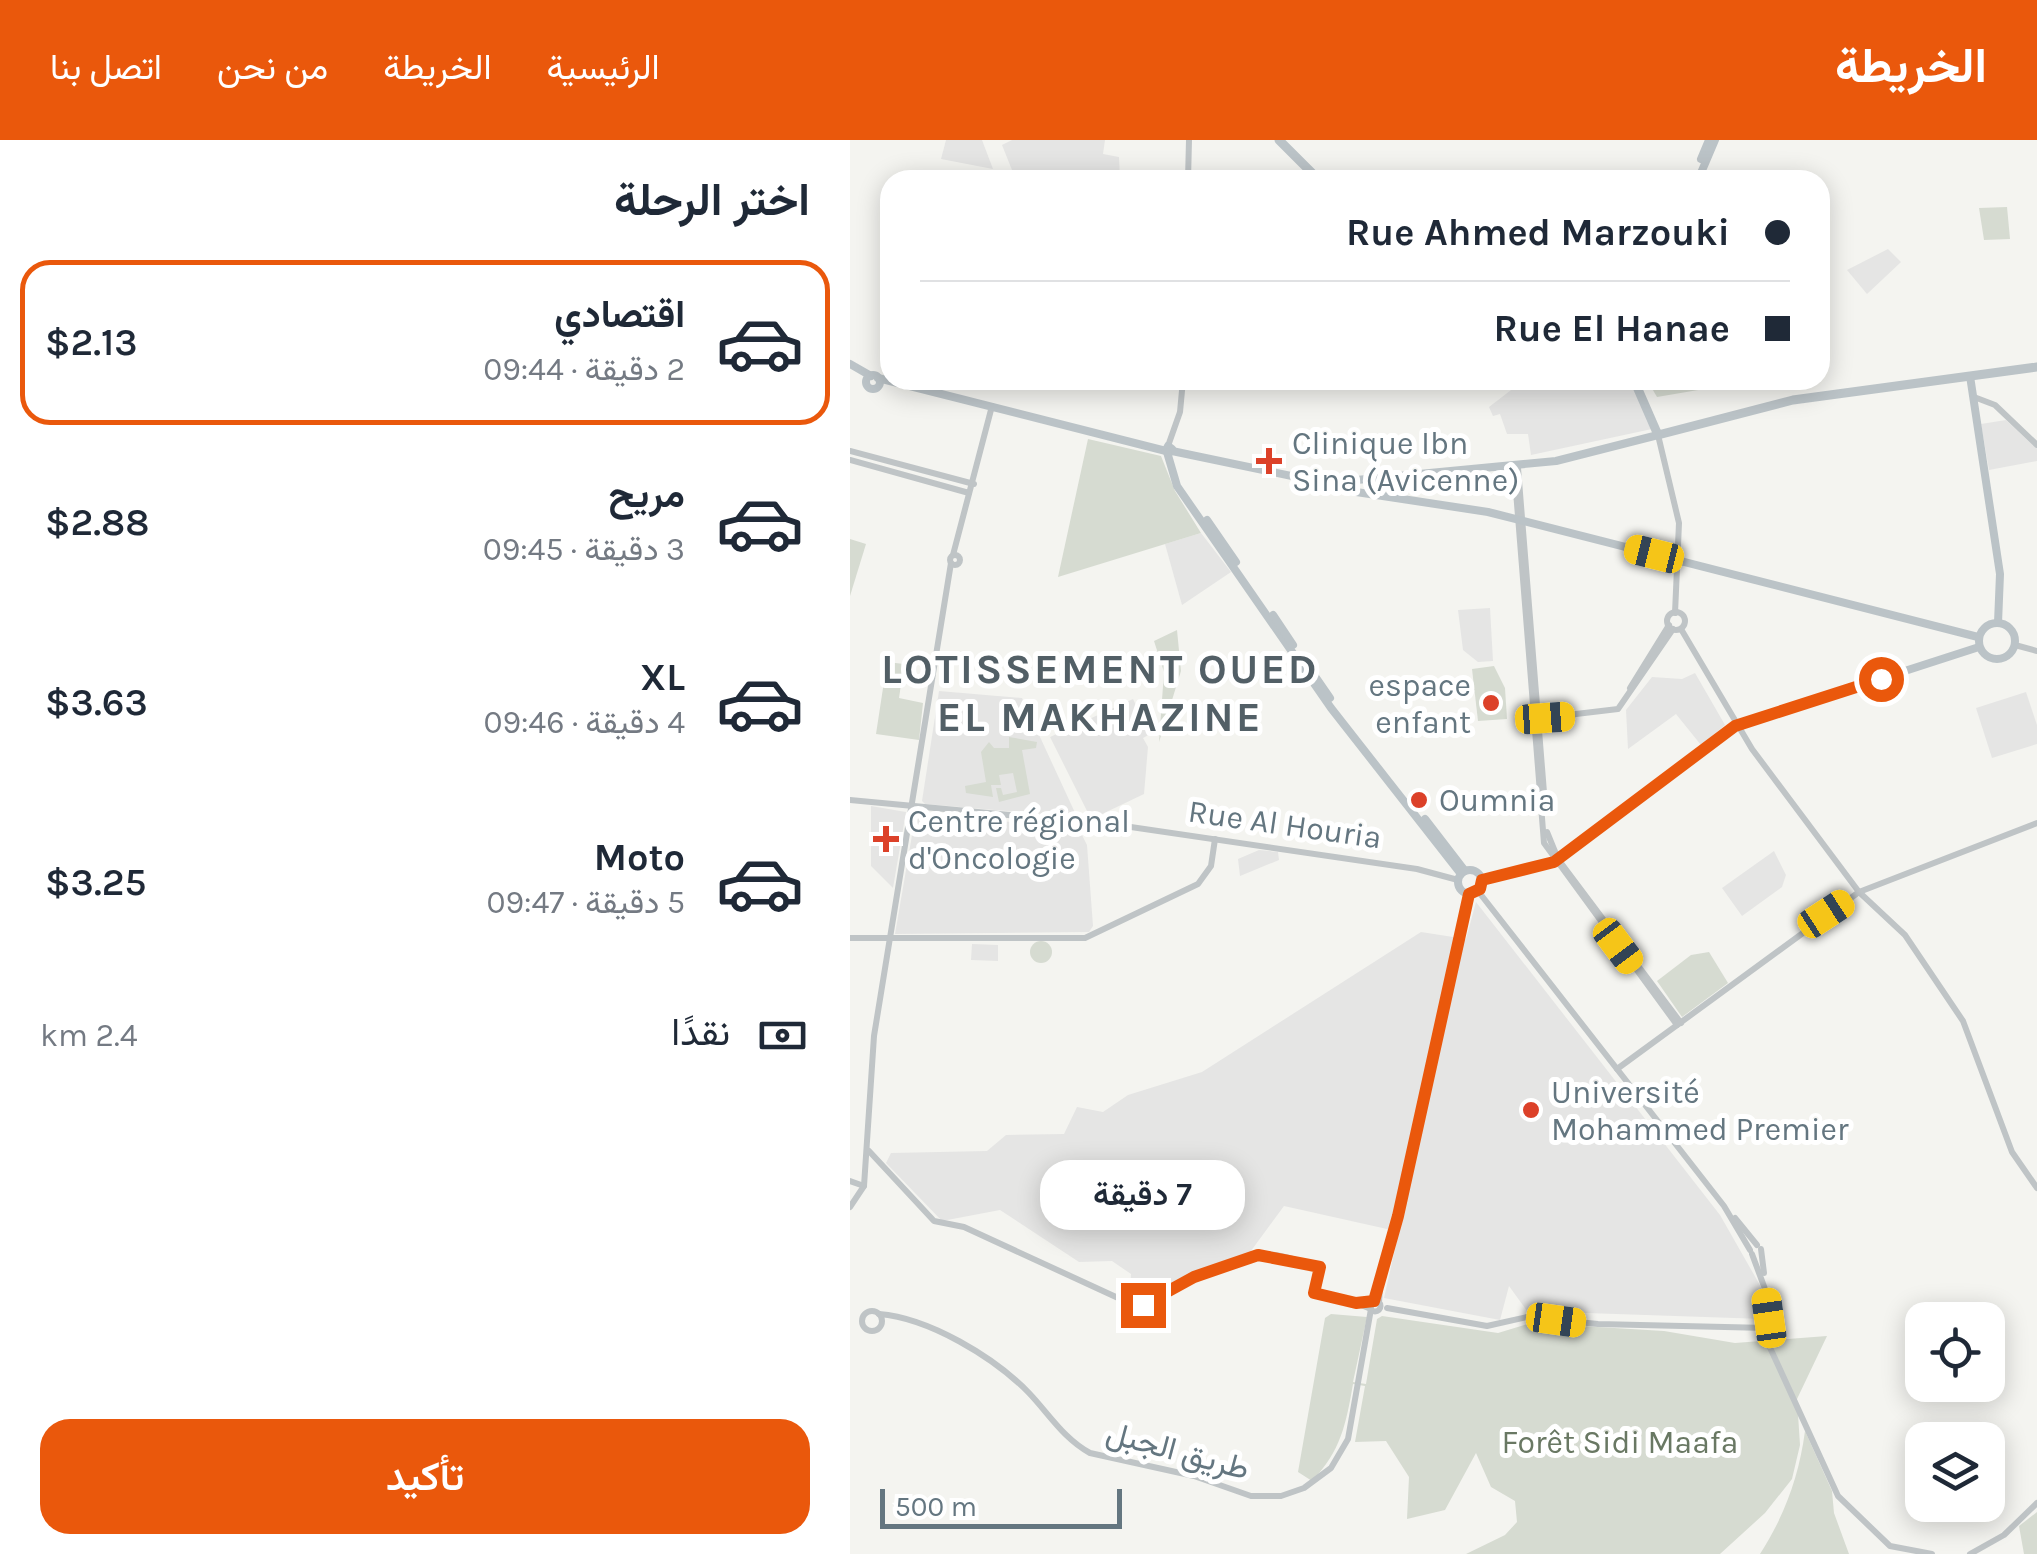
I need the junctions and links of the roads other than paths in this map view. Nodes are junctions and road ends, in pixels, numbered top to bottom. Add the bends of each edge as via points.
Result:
1 (1188, 140) edge
2 (1276, 140) edge
3 (1709, 142) edge
4 (1188, 170) edge
5 (1302, 170) edge
6 (1309, 170) edge
7 (1699, 170) edge
8 (854, 366) edge
9 (2037, 368) edge
10 (1970, 376) junction
11 (880, 381) edge
12 (921, 390) edge
13 (1181, 390) edge
14 (1641, 390) edge
15 (1974, 397) junction
16 (994, 407) junction
17 (1660, 436) junction
18 (2037, 446) edge
19 (1169, 449) junction
20 (850, 452) edge
21 (850, 460) edge
22 (1516, 465) junction
23 (1354, 481) junction
24 (1326, 483) junction
25 (974, 484) junction
26 (1354, 492) junction
27 (971, 493) junction
28 (1520, 521) junction
29 (1678, 561) junction
30 (1675, 612) junction
31 (1998, 622) junction
32 (1674, 628) junction
33 (1979, 642) junction
34 (2015, 646) junction
35 (2037, 651) edge
36 (1535, 718) junction
37 (1735, 726) junction
38 (850, 800) edge
39 (911, 809) junction
40 (2037, 823) edge
41 (1216, 839) junction
42 (1556, 860) junction
43 (1461, 875) junction
44 (1482, 880) junction
45 (1473, 892) junction
46 (1859, 892) junction
47 (850, 938) edge
48 (889, 940) junction
49 (1679, 1024) junction
50 (1617, 1069) junction
51 (868, 1150) junction
52 (850, 1181) edge
53 (864, 1186) junction
54 (2037, 1188) edge
55 (850, 1207) edge
56 (1377, 1306) junction
57 (880, 1318) junction
58 (857, 1321) edge
59 (1769, 1331) junction
60 (2037, 1504) edge
61 (1932, 1554) edge
62 (1970, 1554) edge

1 - 4 street
2 - 5 main road
2 - 6 main road
3 - 7 main road
8 - 11 main road
9 - 10 main road
10 - 15 main road
10 - 17 main road via 1792,400
12 - 16 main road
13 - 19 street
14 - 17 main road
15 - 18 street via 1997,407
15 - 31 main road via 2000,574
16 - 19 main road
16 - 25 street
17 - 22 main road
17 - 29 street via 1679,523
19 - 24 main road
19 - 43 main road via 1181,484
20 - 25 street
21 - 27 street
22 - 23 main road
22 - 28 street
23 - 24 main road
23 - 26 main road
24 - 26 main road
25 - 27 street
26 - 28 main road
27 - 39 street
28 - 29 main road
28 - 36 street
29 - 30 street
29 - 33 main road
30 - 32 street via 1668,617
30 - 32 street via 1685,620
31 - 33 main road via 1986,626
31 - 34 main road via 2010,628
32 - 36 street via 1618,704
32 - 37 street
33 - 34 main road via 1997,660
33 - 37 main road
34 - 35 street
36 - 42 street
37 - 42 main road
37 - 46 street
38 - 39 street, Rue Al Houria
39 - 41 street, Rue Al Houria
39 - 48 street
40 - 46 street
41 - 43 street, Rue Al Houria
41 - 48 street via 1198,884 1085,938
42 - 44 main road
42 - 49 street
43 - 44 main road via 1476,872
43 - 45 main road via 1460,889
44 - 45 main road
45 - 50 street
45 - 56 street, طريق الجبل
46 - 49 street
46 - 54 street via 1905,936 1963,1021 2012,1152
47 - 48 street
48 - 51 street via 874,1036
49 - 50 street
50 - 59 street via 1755,1249
51 - 53 street
51 - 56 street via 934,1222 964,1227 1132,1304 1146,1304 1194,1277 1260,1255 1320,1267 1314,1293
52 - 53 street
53 - 55 street
56 - 57 street, طريق الجبل via 1341,1454 1310,1486 1268,1497 1090,1453 1006,1374 942,1334 902,1318
56 - 59 street via 1487,1326 1526,1316
57 - 58 street via 868,1312
57 - 58 street via 872,1330
59 - 61 street via 1842,1501 1890,1546
60 - 62 street via 2004,1535

